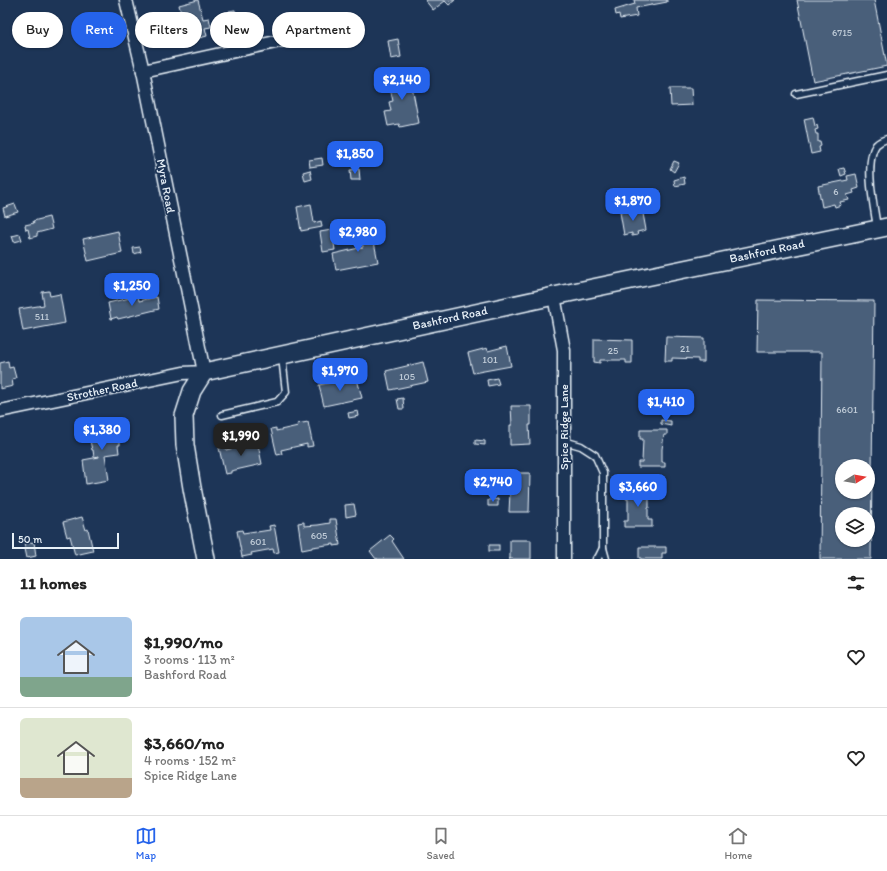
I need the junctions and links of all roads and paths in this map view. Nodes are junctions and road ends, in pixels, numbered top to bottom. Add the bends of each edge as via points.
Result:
1 (126, 0) edge
2 (272, 43) edge
3 (143, 71) junction
4 (887, 75) edge
5 (796, 94) dead end
6 (887, 139) edge
7 (882, 228) edge
8 (554, 296) junction
9 (282, 355) junction
10 (204, 372) junction
11 (0, 411) edge
12 (222, 415) dead end
13 (564, 440) junction
14 (603, 548) junction
15 (206, 559) edge
16 (564, 559) edge
17 (596, 559) edge
18 (606, 559) edge

1 - 3 street, Myra Road
2 - 3 street
3 - 10 street, Myra Road
4 - 5 lane
6 - 7 lane via 877,144 870,171 871,191
7 - 8 street, Bashford Road
8 - 9 street, Bashford Road
8 - 13 street, Spice Ridge Lane via 564,350
9 - 10 street, Bashford Road
9 - 12 lane via 286,392 277,402
10 - 11 street, Strother Road via 183,373
10 - 15 street via 192,391 184,416 185,445
13 - 14 lane via 581,446 595,455 603,473
13 - 16 street, Spice Ridge Lane
14 - 17 lane
14 - 18 lane

